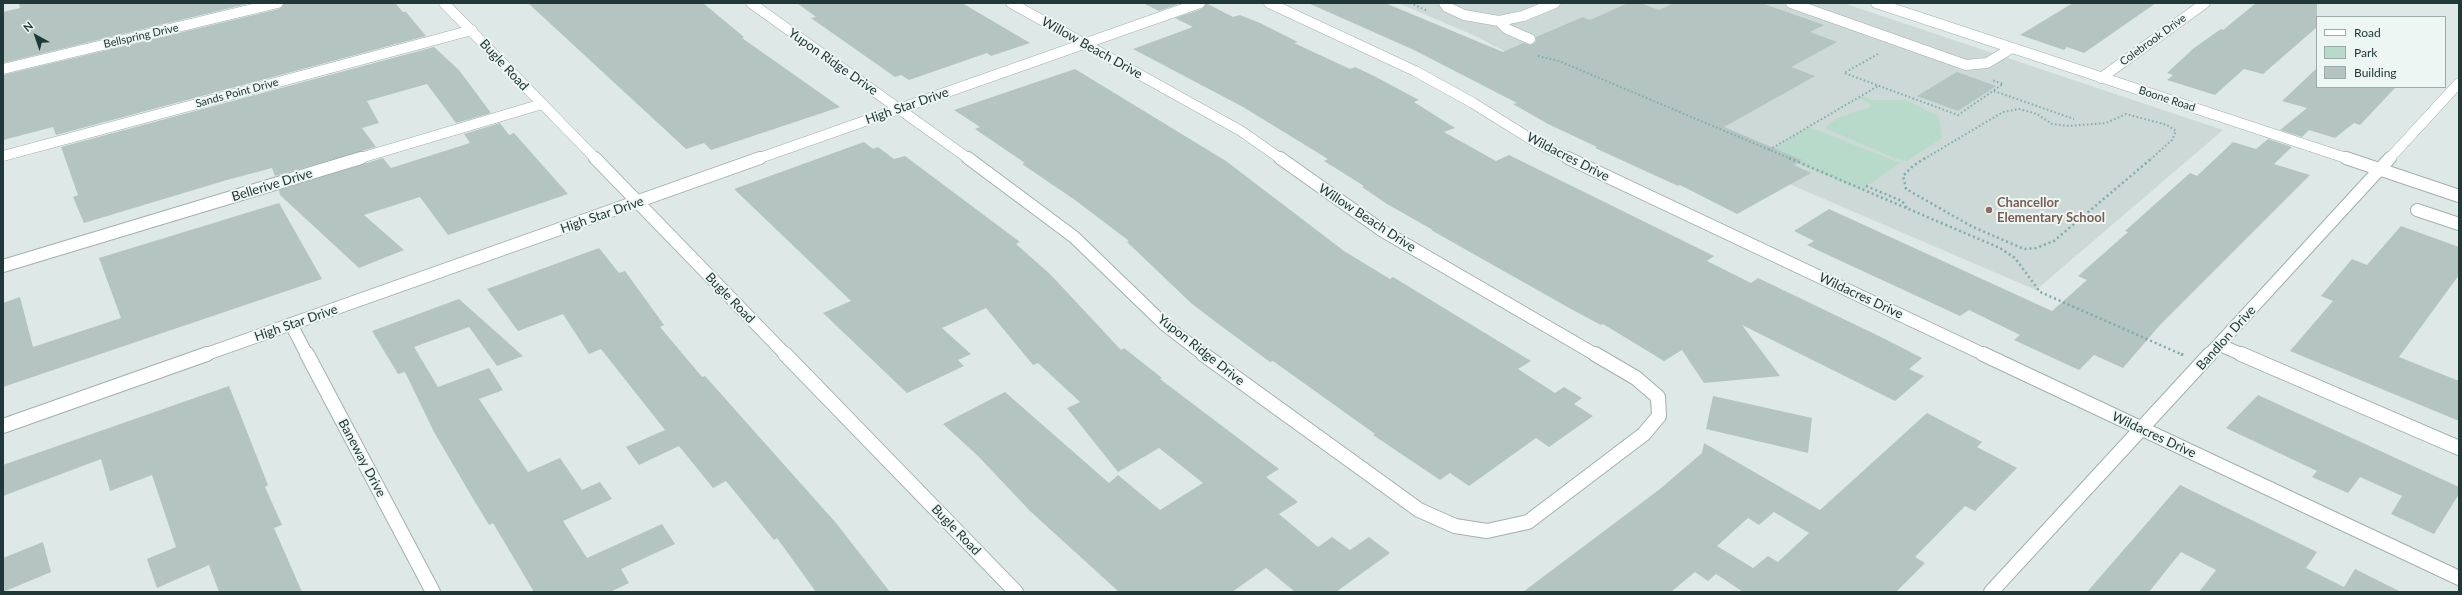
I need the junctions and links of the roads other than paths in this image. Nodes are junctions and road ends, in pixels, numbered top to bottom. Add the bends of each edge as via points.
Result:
1 (278, 3) edge
2 (444, 3) edge
3 (751, 3) edge
4 (1011, 3) edge
5 (1200, 3) edge
6 (1269, 3) edge
7 (1444, 3) edge
8 (1555, 3) edge
9 (1790, 3) edge
10 (1876, 3) edge
11 (2205, 3) edge
12 (1499, 21) junction
13 (472, 30) junction
14 (1530, 39) dead end
15 (1084, 44) junction
16 (2012, 48) junction
17 (3, 69) edge
18 (2101, 78) junction
19 (2459, 83) edge
20 (542, 104) junction
21 (899, 108) junction
22 (3, 156) edge
23 (2379, 169) junction
24 (2459, 196) edge
25 (637, 202) junction
26 (2417, 210) dead end
27 (2459, 224) edge
28 (3, 266) edge
29 (292, 324) junction
30 (2220, 345) junction
31 (3, 426) edge
32 (2143, 430) junction
33 (2459, 448) edge
34 (1618, 454) joint
35 (2459, 578) edge
36 (1994, 591) edge
37 (433, 592) edge
38 (1016, 592) edge

1 - 17 street, Bellspring Drive
2 - 13 street, Bugle Road
3 - 21 street, Yupon Ridge Drive
4 - 15 street, Willow Beach Drive
5 - 15 street, High Star Drive
6 - 32 street, Wildacres Drive via 1421,75 1473,103 1536,143
7 - 12 street via 1451,10 1470,17
8 - 12 street via 1523,16
9 - 16 street via 1966,65 1987,63
10 - 16 street, Boone Road
11 - 18 street, Colebrook Drive
12 - 14 street via 1507,29
13 - 20 street, Bugle Road
13 - 22 street, Sands Point Drive
15 - 21 street, High Star Drive
15 - 34 street, Willow Beach Drive via 1241,131 1383,231 1636,378 1658,397 1659,416 1644,434
16 - 18 street, Boone Road
18 - 23 street, Boone Road
19 - 23 street, Bandlon Drive
20 - 25 street, Bugle Road
20 - 28 street, Bellerive Drive
21 - 25 street, High Star Drive
21 - 34 street, Yupon Ridge Drive via 1074,237 1164,324 1190,345 1419,510 1455,526 1487,531 1528,522
23 - 24 street, Boone Road
23 - 30 street, Bandlon Drive
25 - 29 street, High Star Drive
25 - 38 street, Bugle Road
26 - 27 street
29 - 31 street, High Star Drive
29 - 37 street, Baneway Drive
30 - 32 street, Bandlon Drive
30 - 33 street
32 - 35 street, Wildacres Drive
32 - 36 street, Bandlon Drive

